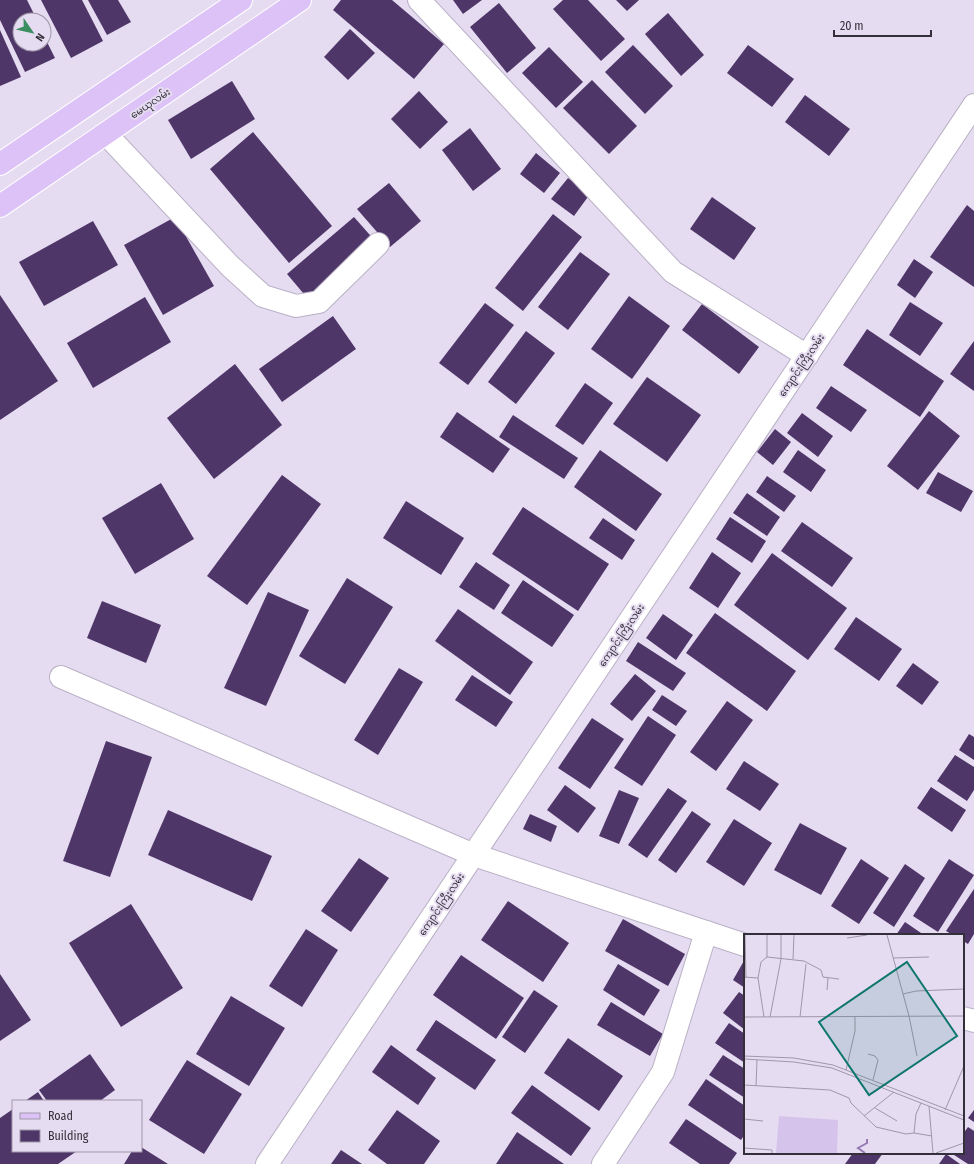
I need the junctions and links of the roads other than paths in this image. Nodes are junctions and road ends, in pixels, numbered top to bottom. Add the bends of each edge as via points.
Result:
1 (241, 0) edge
2 (300, 0) edge
3 (420, 0) edge
4 (974, 104) edge
5 (106, 134) junction
6 (0, 164) edge
7 (0, 206) edge
8 (378, 244) dead end
9 (807, 356) junction
10 (61, 677) dead end
11 (474, 855) junction
12 (706, 932) junction
13 (744, 945) edge
14 (964, 1018) edge
15 (974, 1021) edge
16 (267, 1164) edge
17 (603, 1164) edge

1 - 6 main road
2 - 5 main road, မေယုလမ်း
3 - 9 street via 673,272
4 - 9 street, ကျောင်းကြီးလမ်း
5 - 7 main road, မေယုလမ်း
5 - 8 street via 230,266 263,296 296,306 319,302
9 - 11 street, ကျောင်းကြီးလမ်း
10 - 11 street
11 - 12 street
11 - 16 street, ကျောင်းကြီးလမ်း
12 - 13 street
12 - 17 street via 663,1072
14 - 15 street

